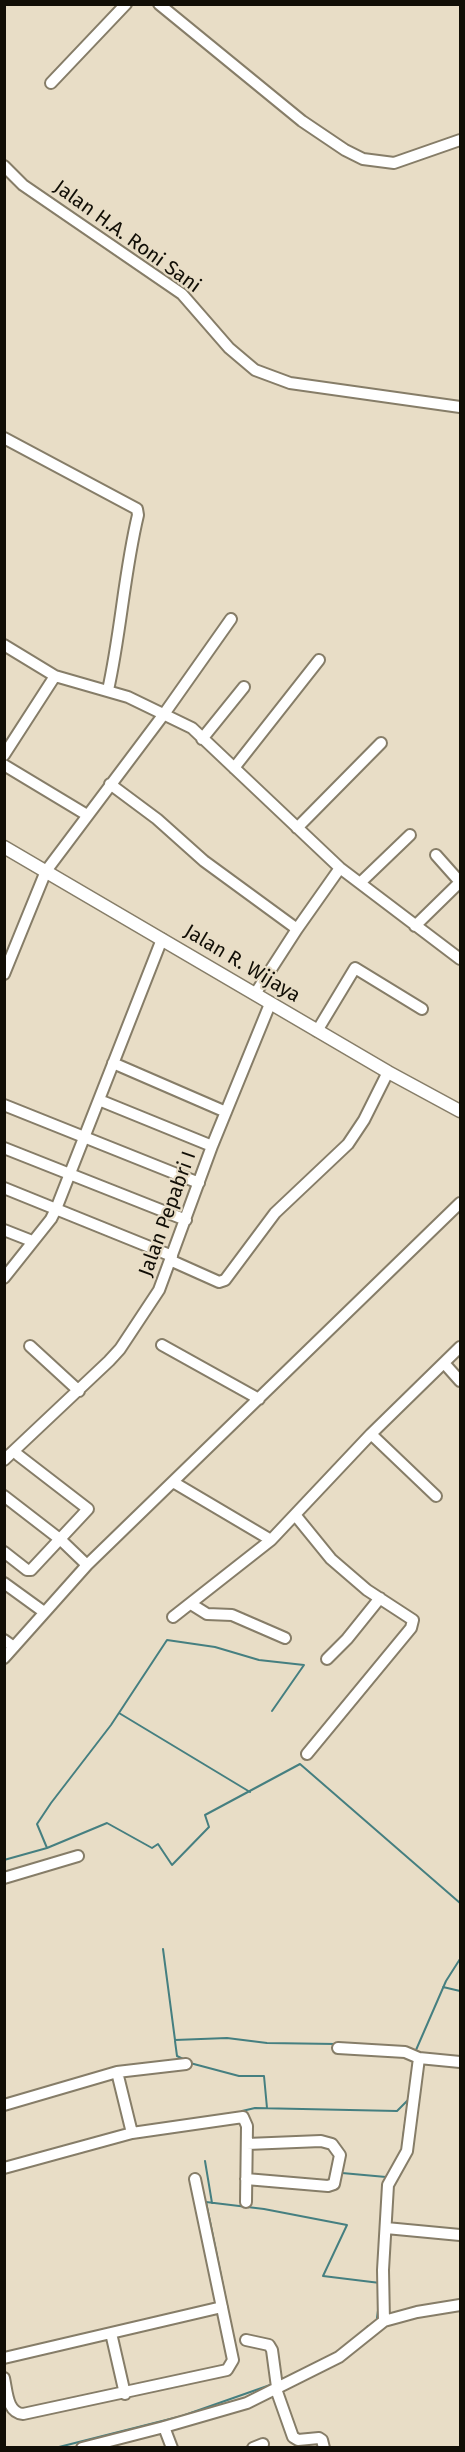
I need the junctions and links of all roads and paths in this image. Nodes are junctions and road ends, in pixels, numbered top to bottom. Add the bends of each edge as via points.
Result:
1 (126, 4) edge
2 (159, 4) edge
3 (51, 83) dead end
4 (460, 141) edge
5 (4, 166) edge
6 (460, 407) edge
7 (4, 438) edge
8 (231, 619) dead end
9 (4, 645) edge
10 (319, 660) dead end
11 (54, 676) junction
12 (244, 687) dead end
13 (108, 690) junction
14 (164, 714) junction
15 (202, 740) junction
16 (381, 743) dead end
17 (4, 756) edge
18 (4, 765) edge
19 (234, 768) junction
20 (110, 784) junction
21 (87, 815) junction
22 (297, 828) junction
23 (410, 835) dead end
24 (4, 847) edge
25 (436, 855) dead end
26 (340, 868) junction
27 (46, 871) junction
28 (360, 883) junction
29 (415, 926) junction
30 (297, 929) junction
31 (162, 939) junction
32 (458, 954) edge
33 (4, 974) edge
34 (255, 994) junction
35 (270, 1004) junction
36 (422, 1009) dead end
37 (317, 1031) junction
38 (113, 1064) junction
39 (388, 1072) junction
40 (99, 1100) junction
41 (4, 1105) edge
42 (460, 1111) edge
43 (226, 1112) junction
44 (84, 1136) junction
45 (212, 1146) junction
46 (4, 1148) edge
47 (69, 1174) junction
48 (198, 1183) junction
49 (4, 1188) edge
50 (460, 1203) edge
51 (56, 1209) junction
52 (186, 1220) junction
53 (4, 1230) edge
54 (32, 1241) junction
55 (172, 1258) junction
56 (6, 1274) edge
57 (162, 1345) dead end
58 (30, 1346) dead end
59 (460, 1347) edge
60 (444, 1363) junction
61 (460, 1381) edge
62 (79, 1391) junction
63 (259, 1399) junction
64 (371, 1434) junction
65 (18, 1455) dead end
66 (4, 1460) edge
67 (172, 1482) junction
68 (4, 1496) edge
69 (436, 1496) dead end
70 (296, 1516) junction
71 (61, 1540) junction
72 (271, 1540) junction
73 (4, 1552) edge
74 (87, 1564) junction
75 (4, 1583) edge
76 (380, 1598) junction
77 (191, 1604) junction
78 (44, 1612) junction
79 (173, 1617) dead end
80 (285, 1638) dead end
81 (4, 1640) edge
82 (14, 1647) junction
83 (4, 1658) edge
84 (327, 1659) dead end
85 (307, 1754) dead end
86 (78, 1856) dead end
87 (4, 1878) edge
88 (338, 2048) dead end
89 (419, 2058) junction
90 (460, 2062) edge
91 (186, 2064) dead end
92 (117, 2072) junction
93 (4, 2105) edge
94 (132, 2133) junction
95 (247, 2144) junction
96 (4, 2168) edge
97 (195, 2179) dead end
98 (246, 2179) junction
99 (246, 2202) dead end
100 (386, 2228) junction
101 (460, 2235) edge
102 (460, 2305) edge
103 (222, 2307) junction
104 (384, 2321) junction
105 (111, 2333) junction
106 (246, 2340) dead end
107 (4, 2358) edge
108 (4, 2378) edge
109 (276, 2388) junction
110 (125, 2394) junction
111 (164, 2427) junction
112 (82, 2448) edge
113 (172, 2448) edge
114 (324, 2448) edge

1 - 3 street
2 - 4 street via 302,121 363,159 393,163
5 - 6 street, Jalan H.A. Roni Sani via 23,185 182,294 229,348 255,370 290,383
7 - 13 street via 135,507 138,515
8 - 14 street
9 - 11 street
10 - 19 street
11 - 13 street
11 - 17 street
12 - 15 street
13 - 14 street
14 - 15 street via 192,728
14 - 20 street
15 - 19 street
16 - 22 street
18 - 21 street
19 - 22 street
20 - 21 street
20 - 30 street via 204,861
21 - 27 street
22 - 26 street
23 - 28 street
24 - 27 street, Jalan R. Wijaya
25 - 29 street via 460,882
26 - 28 street
26 - 30 street
27 - 31 street, Jalan R. Wijaya
27 - 33 street
28 - 29 street
29 - 32 street
30 - 34 street
31 - 34 street, Jalan R. Wijaya
31 - 38 street
34 - 35 street, Jalan R. Wijaya
35 - 37 street, Jalan R. Wijaya
35 - 43 street, Jalan Pepabri I
36 - 37 street via 355,968
37 - 39 street, Jalan R. Wijaya
38 - 40 street
38 - 43 street
39 - 42 street, Jalan R. Wijaya
39 - 55 street via 348,1144 275,1213 225,1280 219,1282
40 - 44 street
40 - 45 street
41 - 44 street
43 - 45 street, Jalan Pepabri I
44 - 47 street
44 - 48 street
45 - 48 street, Jalan Pepabri I
46 - 47 street
47 - 51 street
47 - 52 street
48 - 52 street, Jalan Pepabri I
49 - 51 street
50 - 63 street
51 - 54 street
51 - 55 street
52 - 55 street, Jalan Pepabri I
53 - 54 street
54 - 56 street
55 - 62 street, Jalan Pepabri I via 159,1290 120,1349
57 - 63 street
58 - 62 street
59 - 60 street
60 - 61 street
60 - 64 street
62 - 66 street, Jalan Pepabri I
63 - 67 street
64 - 69 street
64 - 70 street
65 - 71 street via 88,1508
67 - 72 street
67 - 74 street
68 - 71 street
70 - 72 street
70 - 76 street via 331,1558
71 - 73 street via 32,1570
71 - 74 street
72 - 77 street
74 - 78 street
75 - 78 street
76 - 84 street
76 - 85 street via 410,1617 411,1628
77 - 79 street
77 - 80 street via 207,1614 232,1615
78 - 82 street
81 - 82 street
82 - 83 street
86 - 87 street
88 - 89 street via 405,2052
89 - 90 street
89 - 100 street via 407,2151 388,2185
91 - 92 street
92 - 93 street
92 - 94 street
94 - 95 street via 239,2116 245,2120
94 - 96 street
95 - 98 street
95 - 98 street via 321,2141 332,2145 340,2155 337,2179 328,2186
97 - 103 street
98 - 99 street
100 - 101 street
100 - 104 street
102 - 104 street
103 - 105 street
103 - 110 street via 233,2360 231,2367
104 - 109 street via 339,2357
105 - 107 street
105 - 110 street
106 - 109 street via 269,2345
108 - 110 street via 11,2408 19,2414
109 - 111 street via 247,2403
109 - 114 street via 293,2437 319,2438
111 - 112 street
111 - 113 street

